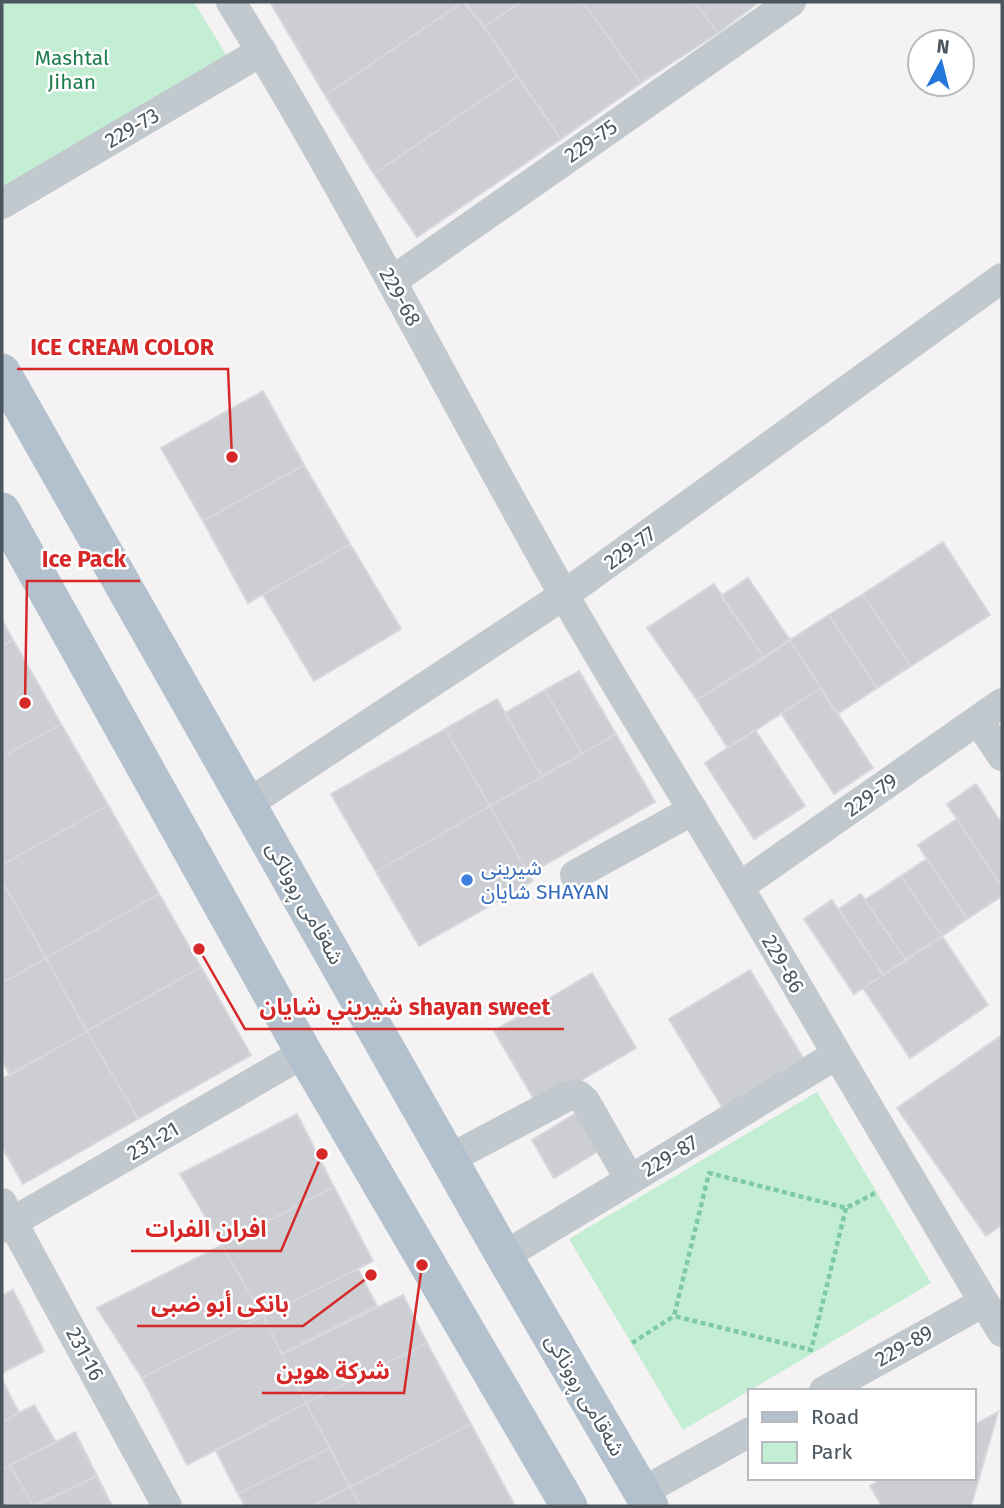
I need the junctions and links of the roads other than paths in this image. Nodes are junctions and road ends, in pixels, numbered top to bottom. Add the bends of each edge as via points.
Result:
1 (232, 2) edge
2 (791, 2) edge
3 (262, 51) junction
4 (2, 204) edge
5 (1002, 278) edge
6 (391, 281) junction
7 (2, 372) edge
8 (2, 511) edge
9 (564, 595) junction
10 (1002, 703) edge
11 (978, 720) junction
12 (1002, 756) edge
13 (248, 803) junction
14 (692, 810) junction
15 (575, 875) dead end
16 (739, 887) junction
17 (304, 1053) junction
18 (836, 1055) junction
19 (449, 1159) junction
20 (630, 1180) junction
21 (6, 1218) edge
22 (504, 1256) junction
23 (984, 1302) junction
24 (1002, 1332) edge
25 (828, 1389) edge
26 (748, 1433) edge
27 (646, 1499) edge
28 (167, 1506) edge
29 (569, 1506) edge

1 - 3 street, 229-68
2 - 6 street, 229-75
3 - 4 street, 229-73
3 - 6 street, 229-68
5 - 9 street, 229-77
6 - 9 street, 229-68
7 - 13 main road, شەقامی ڕووناکی
8 - 17 main road
9 - 13 street, 229-77
9 - 14 street, 229-86
10 - 11 street, 229-79
11 - 12 street
11 - 16 street, 229-79
13 - 19 main road, شەقامی ڕووناکی
14 - 15 street
14 - 16 street, 229-86
16 - 18 street, 229-86
17 - 21 street, 231-21
17 - 29 main road
18 - 20 street, 229-87
18 - 23 street, 229-86
19 - 20 street via 568,1096 578,1095
19 - 22 main road, شەقامی ڕووناکی
20 - 22 street, 229-87
21 - 28 street, 231-16
22 - 27 main road, شەقامی ڕووناکی
23 - 24 street, 229-86
23 - 25 street, 229-89
26 - 27 street

